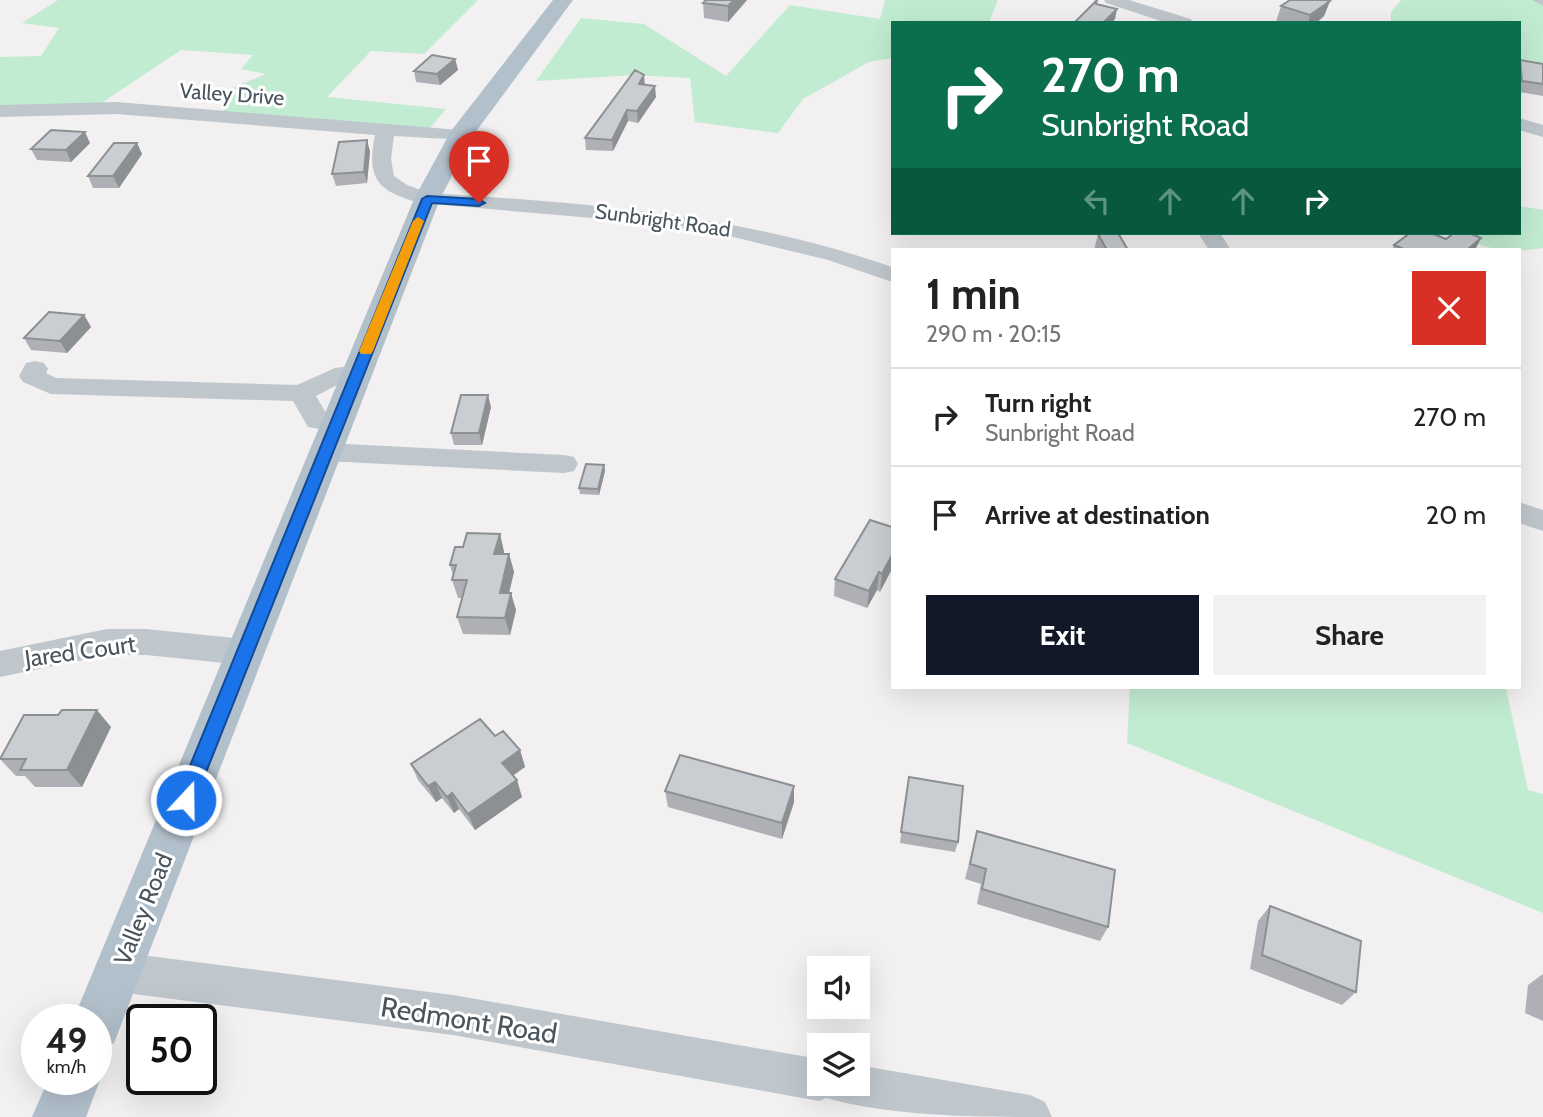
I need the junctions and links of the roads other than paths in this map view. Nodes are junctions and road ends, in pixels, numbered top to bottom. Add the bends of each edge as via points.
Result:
1 (564, 0) edge
2 (1112, 0) edge
3 (1173, 21) edge
4 (0, 111) edge
5 (1521, 125) edge
6 (386, 130) junction
7 (1543, 131) edge
8 (460, 136) junction
9 (427, 199) junction
10 (891, 275) edge
11 (35, 369) dead end
12 (357, 373) junction
13 (302, 393) junction
14 (331, 437) junction
15 (564, 464) dead end
16 (1521, 513) edge
17 (1543, 521) edge
18 (244, 652) junction
19 (0, 663) edge
20 (117, 972) junction
21 (104, 1004) edge
22 (807, 1078) edge
23 (870, 1088) edge
24 (68, 1095) edge
25 (59, 1117) edge
26 (1030, 1117) edge

1 - 8 main road, Valley Road
2 - 3 street
4 - 6 street, Valley Drive via 116,108
5 - 7 street
6 - 8 street, Valley Drive
6 - 9 street, Sunbright Road via 380,157 386,183
8 - 9 main road, Valley Road
9 - 10 street, Sunbright Road via 678,219 761,235
9 - 12 main road, Valley Road
11 - 13 street via 32,376 51,386
12 - 13 street via 335,376
12 - 14 main road, Valley Road
13 - 14 street
14 - 15 street
14 - 18 main road, Valley Road
16 - 17 street
18 - 19 street, Jared Court via 107,642
18 - 20 main road, Valley Road
20 - 21 main road, Valley Road
20 - 22 street, Redmont Road via 453,1015
23 - 26 street
24 - 25 main road

